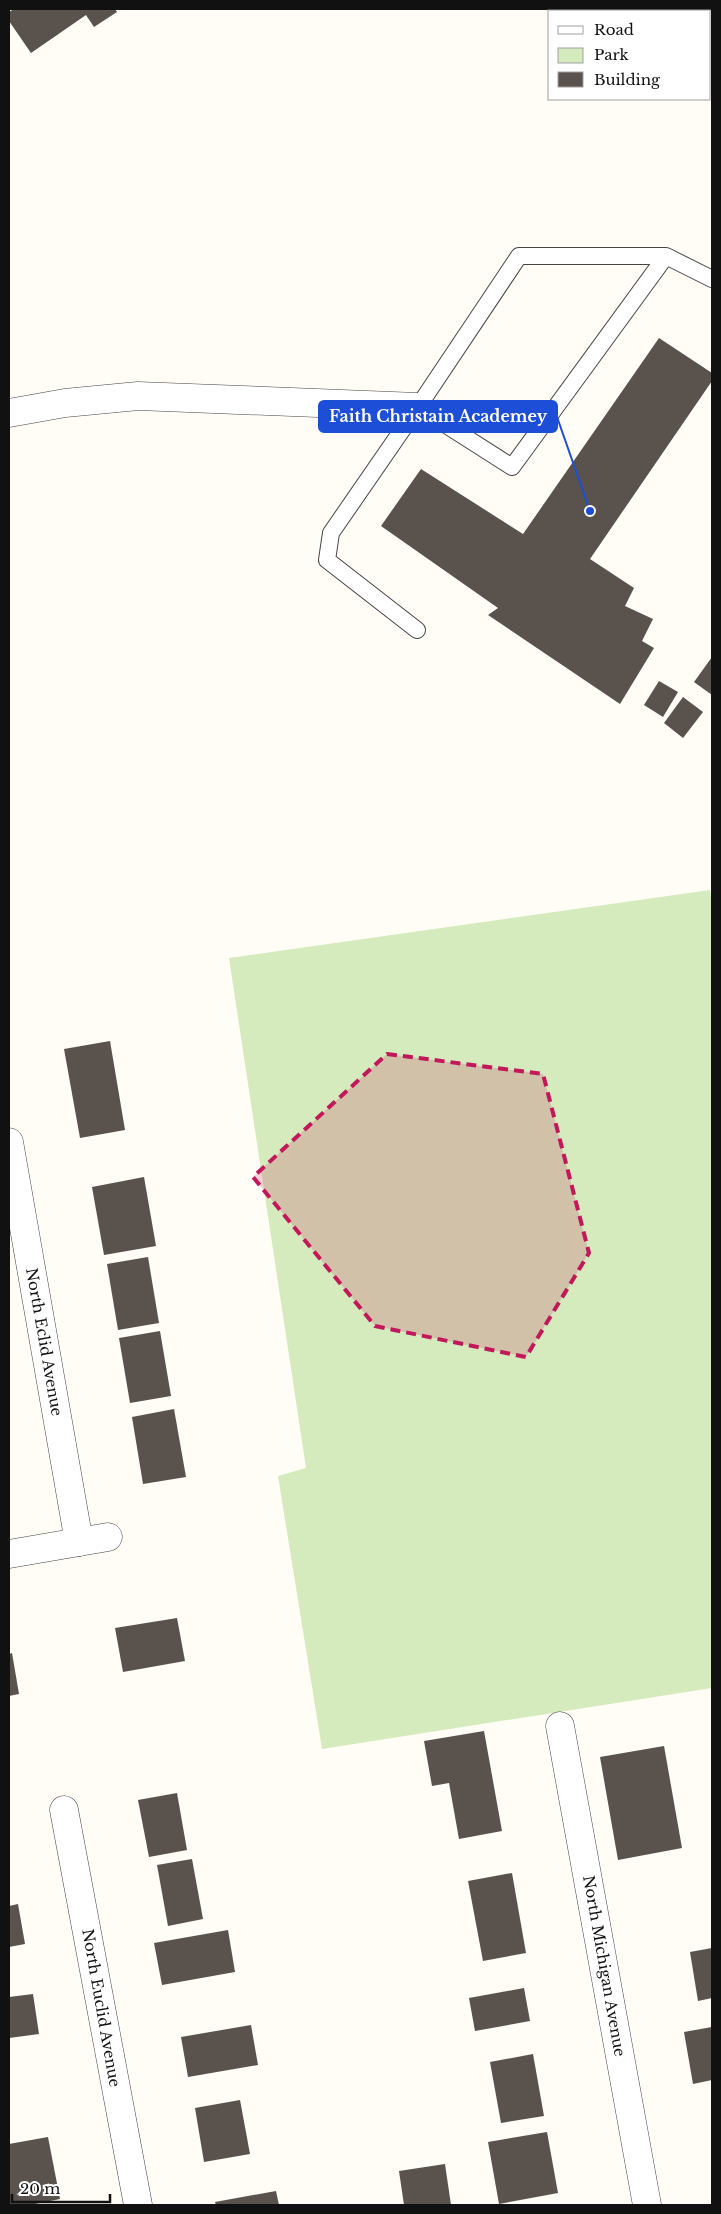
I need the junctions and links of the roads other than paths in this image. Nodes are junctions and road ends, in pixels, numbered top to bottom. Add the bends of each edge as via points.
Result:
1 (666, 256) junction
2 (712, 280) edge
3 (418, 407) junction
4 (9, 413) edge
5 (417, 630) dead end
6 (9, 1142) edge
7 (108, 1537) dead end
8 (79, 1542) junction
9 (9, 1554) edge
10 (560, 1726) dead end
11 (64, 1810) dead end
12 (138, 2205) edge
13 (647, 2205) edge

1 - 2 lane
1 - 3 lane via 519,256
1 - 3 lane via 512,467
3 - 4 street via 138,396
3 - 5 lane via 331,533 327,560
6 - 8 street, North Eclid Avenue
7 - 8 street
8 - 9 street
10 - 13 street, North Michigan Avenue
11 - 12 street, North Euclid Avenue

